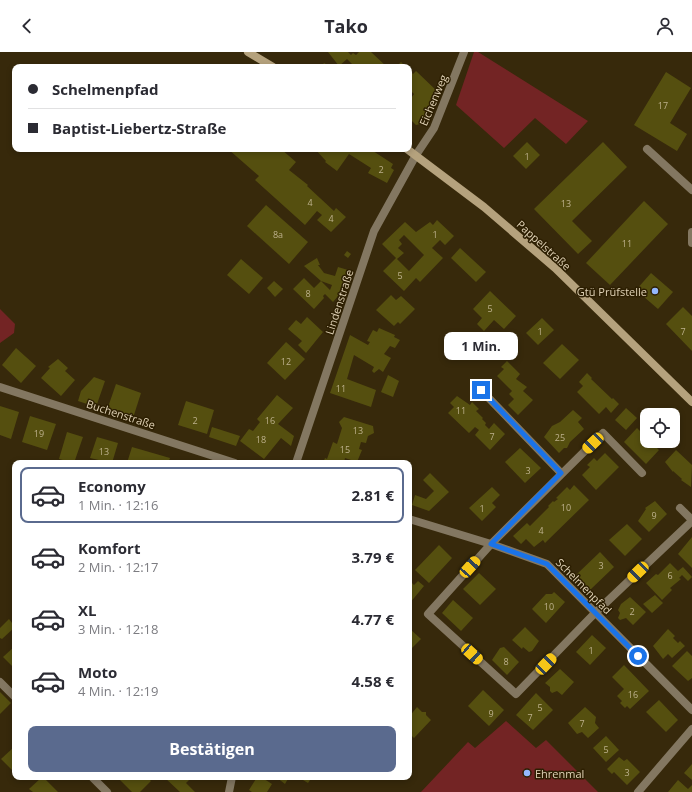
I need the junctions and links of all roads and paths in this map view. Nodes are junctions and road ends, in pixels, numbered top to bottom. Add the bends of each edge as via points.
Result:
1 (248, 52) edge
2 (464, 52) edge
3 (268, 64) edge
4 (647, 149) dead end
5 (412, 152) edge
6 (416, 155) junction
7 (692, 190) edge
8 (692, 232) edge
9 (692, 243) edge
10 (0, 387) edge
11 (481, 390) dead end
12 (692, 402) edge
13 (226, 460) edge
14 (297, 460) edge
15 (561, 473) junction
16 (642, 473) dead end
17 (680, 508) dead end
18 (412, 520) edge
19 (692, 520) edge
20 (491, 544) junction
21 (595, 613) junction
22 (0, 682) edge
23 (12, 694) edge
24 (692, 710) edge
25 (692, 729) edge
26 (95, 780) edge
27 (231, 780) edge
28 (107, 792) edge
29 (229, 792) edge
30 (638, 792) edge

1 - 3 main road
2 - 6 street, Eichenweg via 434,128
4 - 7 street
5 - 6 main road, Pappelstraße
6 - 12 main road, Pappelstraße via 484,207 555,268
6 - 14 street, Lindenstraße via 374,231
8 - 9 street
10 - 13 street, Buchenstraße
11 - 15 street
15 - 16 street via 603,433
15 - 20 street
17 - 19 street
18 - 20 street, Schelmenpfad
19 - 21 street
20 - 21 street, Schelmenpfad via 547,564
20 - 21 street via 428,614 516,694
21 - 24 street, Schelmenpfad
22 - 23 street
25 - 30 street
26 - 28 street
27 - 29 street

